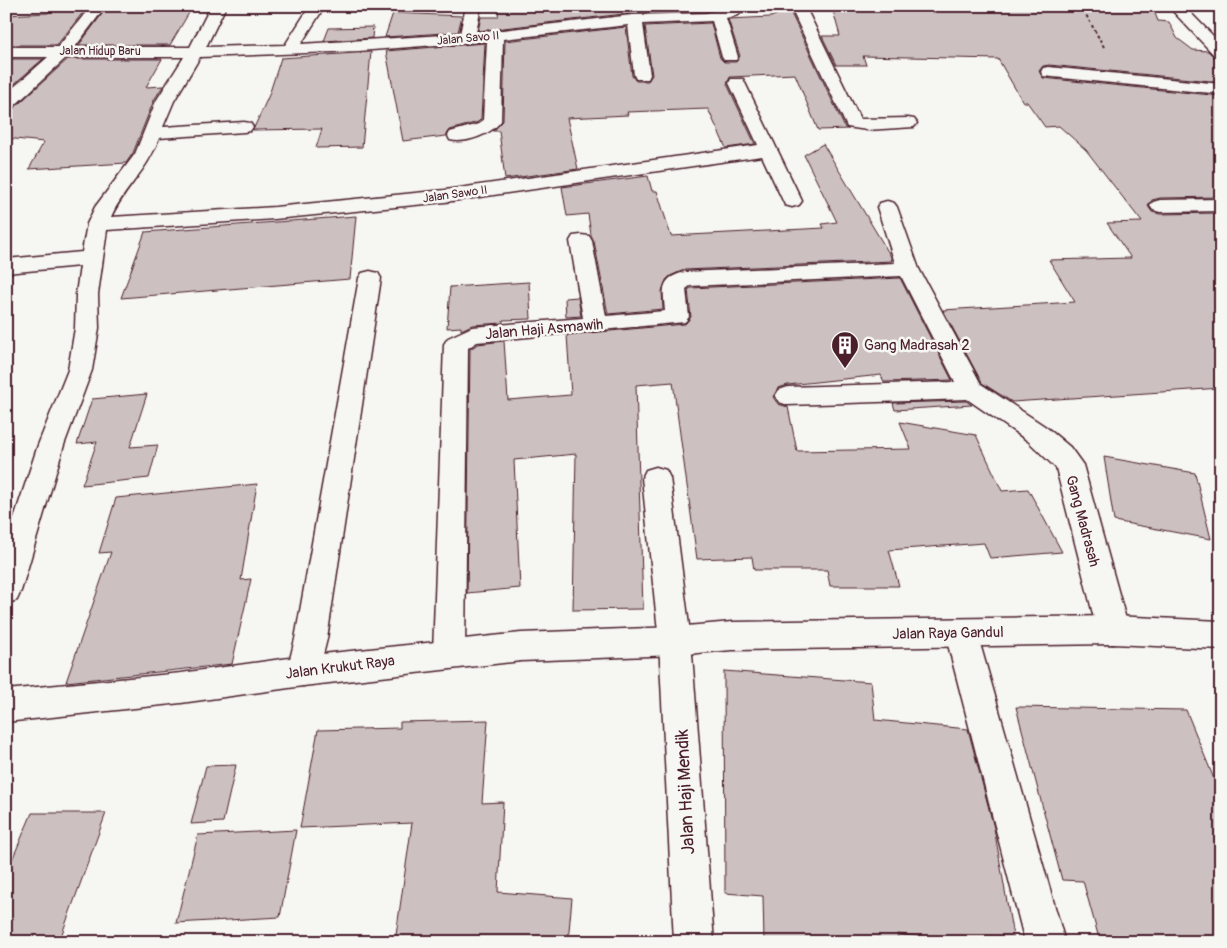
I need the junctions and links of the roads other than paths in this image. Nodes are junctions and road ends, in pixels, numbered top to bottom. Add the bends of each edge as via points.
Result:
1 (98, 6) edge
2 (219, 6) edge
3 (318, 6) edge
4 (474, 6) edge
5 (607, 6) edge
6 (743, 6) edge
7 (797, 6) edge
8 (1158, 6) edge
9 (1176, 7) edge
10 (718, 16) junction
11 (635, 20) junction
12 (610, 22) junction
13 (496, 36) junction
14 (467, 38) junction
15 (196, 49) junction
16 (289, 50) junction
17 (6, 52) edge
18 (64, 52) junction
19 (1221, 53) edge
20 (730, 57) dead end
21 (1049, 72) dead end
22 (642, 75) dead end
23 (737, 83) dead end
24 (1221, 89) edge
25 (6, 104) edge
26 (908, 123) dead end
27 (244, 127) dead end
28 (151, 133) junction
29 (457, 136) dead end
30 (768, 149) junction
31 (792, 202) dead end
32 (1221, 205) edge
33 (1160, 206) dead end
34 (887, 207) dead end
35 (97, 224) junction
36 (580, 241) dead end
37 (91, 258) junction
38 (6, 266) edge
39 (908, 269) junction
40 (370, 278) dead end
41 (596, 324) junction
42 (972, 390) junction
43 (788, 396) dead end
44 (656, 478) dead end
45 (6, 591) edge
46 (1113, 630) junction
47 (961, 633) junction
48 (1221, 635) edge
49 (675, 641) junction
50 (449, 654) junction
51 (303, 670) junction
52 (6, 706) edge
53 (694, 942) edge
54 (1045, 942) edge

1 - 18 street
2 - 15 street
3 - 16 street
4 - 14 street
5 - 12 street
6 - 10 street, Jalan Savo II via 734,13
7 - 26 street via 853,124
8 - 9 street
9 - 19 street
10 - 11 street, Jalan Savo II
10 - 20 street
11 - 12 street, Jalan Savo II
11 - 22 street
12 - 13 street, Jalan Savo II
13 - 14 street, Jalan Savo II
13 - 29 street via 492,121 484,128
14 - 16 street, Jalan Savo II
15 - 16 street, Jalan Savo II
15 - 18 street, Jalan Hidup Baru
15 - 28 street via 165,101
17 - 18 street, Jalan Hidup Baru
18 - 25 street
21 - 24 street
23 - 30 street
27 - 28 street
28 - 35 street via 144,154 105,206
30 - 31 street
30 - 35 street, Jalan Sawo II via 445,196 275,213
32 - 33 street
34 - 39 street, Gang Madrasah
35 - 37 street
36 - 41 street
37 - 38 street
37 - 45 street via 87,328 80,370 52,445
39 - 41 street, Jalan Haji Asmawih via 685,279 674,287 677,317
39 - 42 street, Gang Madrasah
40 - 51 street via 311,639
41 - 50 street, Jalan Haji Asmawih via 472,335 456,344
42 - 43 street
42 - 46 street, Gang Madrasah via 1037,434 1068,465
44 - 49 street, Jalan Haji Mendik
46 - 47 street, Jalan Raya Gandul
46 - 48 street, Jalan Raya Gandul
47 - 49 street, Jalan Raya Gandul via 732,636
47 - 54 street
49 - 50 street, Jalan Krukut Raya via 521,647
49 - 53 street, Jalan Haji Mendik
50 - 51 street, Jalan Krukut Raya
51 - 52 street, Jalan Krukut Raya via 181,688

